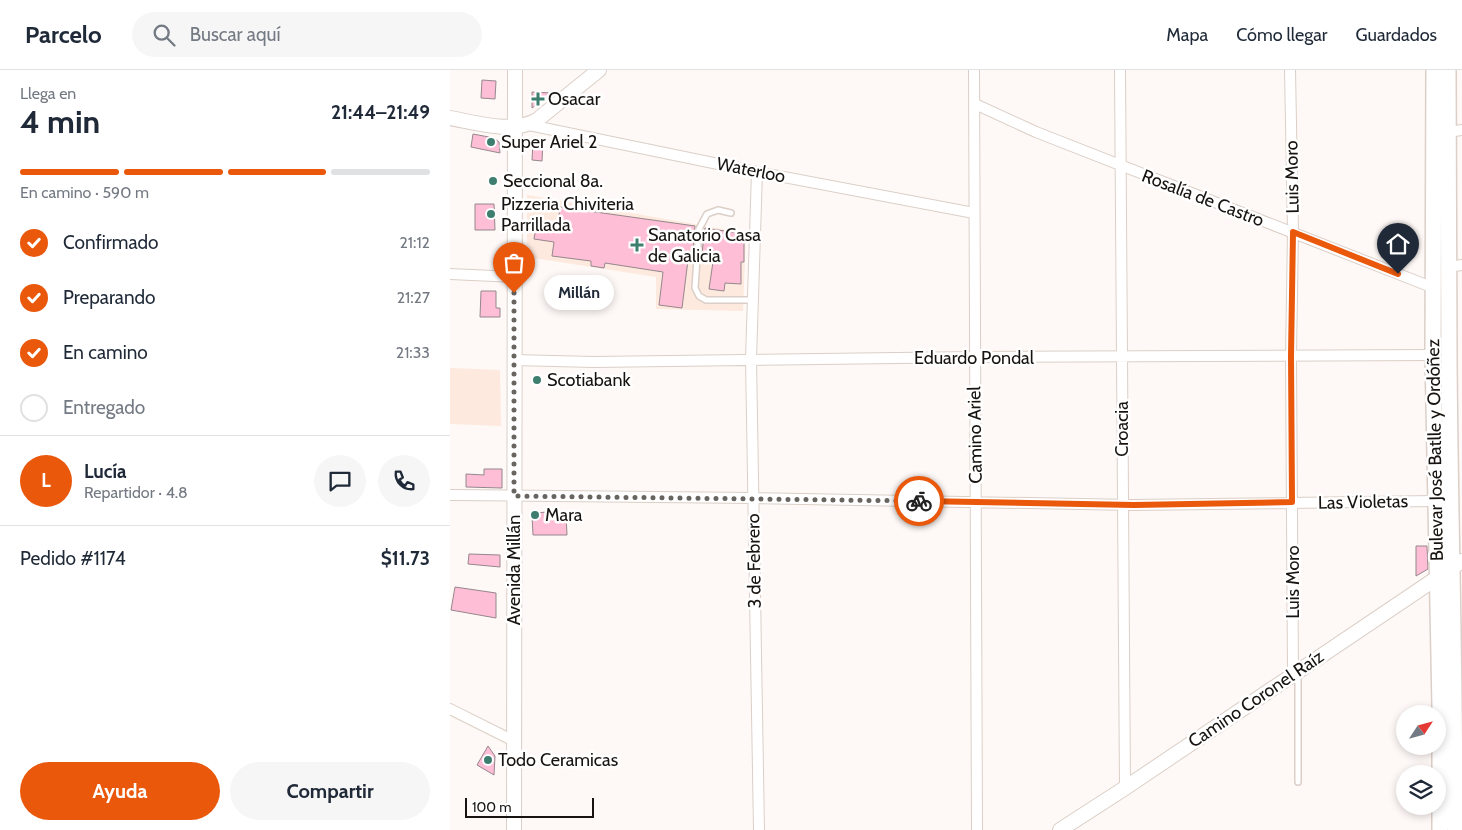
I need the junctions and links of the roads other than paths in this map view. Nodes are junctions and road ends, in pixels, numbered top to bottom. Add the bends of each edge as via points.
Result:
1 (515, 70) edge
2 (599, 70) edge
3 (974, 70) edge
4 (1120, 70) edge
5 (1290, 70) edge
6 (1434, 70) edge
7 (1448, 70) edge
8 (975, 104) junction
9 (450, 118) edge
10 (529, 125) junction
11 (514, 127) junction
12 (1455, 131) edge
13 (1121, 166) junction
14 (757, 172) junction
15 (732, 213) dead end
16 (974, 213) junction
17 (1293, 232) junction
18 (1455, 266) edge
19 (450, 274) edge
20 (514, 277) junction
21 (1434, 288) junction
22 (754, 300) junction
23 (1291, 356) junction
24 (1433, 356) junction
25 (975, 357) junction
26 (1121, 358) junction
27 (751, 359) junction
28 (514, 360) junction
29 (450, 496) edge
30 (514, 496) junction
31 (753, 498) junction
32 (1435, 501) junction
33 (976, 502) junction
34 (1292, 502) junction
35 (1122, 504) junction
36 (1459, 567) edge
37 (1438, 578) junction
38 (1462, 599) edge
39 (1454, 625) junction
40 (1296, 672) junction
41 (1452, 707) edge
42 (450, 709) edge
43 (514, 741) junction
44 (1298, 782) dead end
45 (1125, 788) junction
46 (514, 830) edge
47 (759, 830) edge
48 (977, 830) edge
49 (1060, 830) edge
50 (1440, 830) edge
51 (1455, 830) edge

1 - 11 main road, Avenida Millán
2 - 10 main road
3 - 8 street, Camino Ariel
4 - 13 street, Croacia
5 - 17 street, Luis Moro
6 - 21 main road, Bulevar José Batlle y Ordóñez
7 - 12 main road, Bulevar José Batlle y Ordóñez
8 - 13 street, Rosalía de Castro
8 - 16 street, Camino Ariel
9 - 11 main road
10 - 11 main road
10 - 14 street, Waterloo
11 - 20 main road, Avenida Millán
12 - 18 main road, Bulevar José Batlle y Ordóñez
13 - 17 street, Rosalía de Castro
13 - 26 street, Croacia
14 - 16 street, Waterloo
14 - 22 street, 3 de Febrero
15 - 22 lane via 718,210 707,214 700,228 695,288 706,300
16 - 25 street, Camino Ariel
17 - 21 street, Rosalía de Castro
17 - 23 street, Luis Moro
18 - 36 main road, Bulevar José Batlle y Ordóñez
19 - 20 street
20 - 28 main road, Avenida Millán
21 - 24 main road, Bulevar José Batlle y Ordóñez
22 - 27 street, 3 de Febrero
23 - 24 street, Eduardo Pondal
23 - 26 street, Eduardo Pondal
23 - 34 street, Luis Moro
24 - 32 main road, Bulevar José Batlle y Ordóñez
25 - 26 street, Eduardo Pondal
25 - 27 street, Eduardo Pondal
25 - 33 street, Camino Ariel
26 - 35 street, Croacia
27 - 28 street, Eduardo Pondal
27 - 31 street, 3 de Febrero
28 - 30 main road, Avenida Millán
29 - 30 street, Las Violetas
30 - 31 street, Las Violetas
30 - 43 main road, Avenida Millán
31 - 33 street, Las Violetas
31 - 47 street, 3 de Febrero
32 - 34 street, Las Violetas
32 - 37 main road, Bulevar José Batlle y Ordóñez
33 - 35 street, Las Violetas
33 - 48 street, Camino Ariel
34 - 35 street, Las Violetas
34 - 40 street, Luis Moro
35 - 45 street, Croacia
36 - 37 main road, Camino Coronel Raíz
36 - 39 main road, Bulevar José Batlle y Ordóñez
37 - 40 main road, Camino Coronel Raíz
37 - 41 main road, Bulevar José Batlle y Ordóñez
38 - 39 main road
39 - 41 main road, Bulevar José Batlle y Ordóñez
40 - 44 lane
40 - 45 main road, Camino Coronel Raíz
41 - 50 main road, Bulevar José Batlle y Ordóñez
41 - 51 main road, Bulevar José Batlle y Ordóñez
42 - 43 street
43 - 46 main road, Avenida Millán
45 - 49 main road, Camino Coronel Raíz

